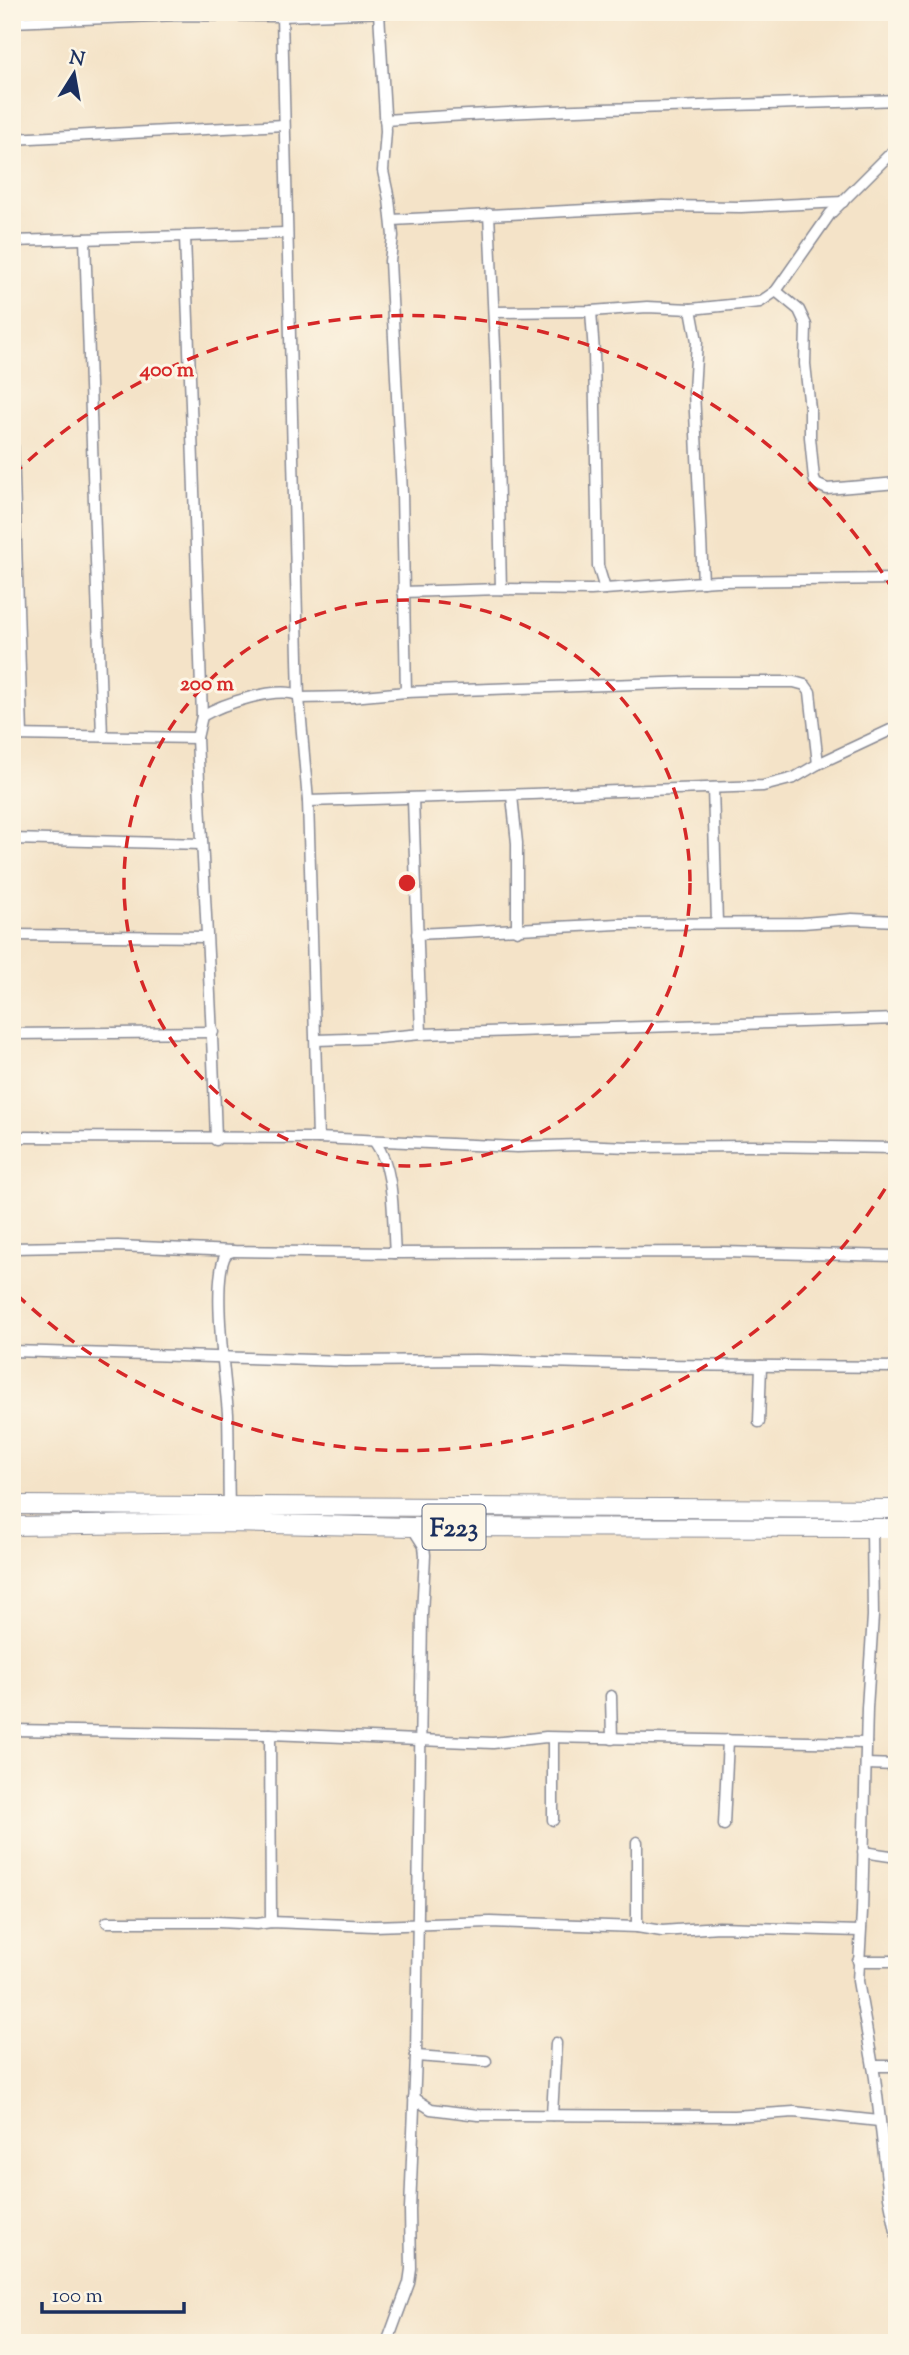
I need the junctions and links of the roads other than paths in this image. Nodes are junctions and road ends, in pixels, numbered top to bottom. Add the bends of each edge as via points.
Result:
1 (383, 13) edge
2 (177, 14) edge
3 (282, 16) junction
4 (12, 22) edge
5 (897, 100) edge
6 (386, 120) junction
7 (284, 125) junction
8 (12, 139) edge
9 (897, 147) edge
10 (843, 202) junction
11 (489, 214) junction
12 (392, 220) junction
13 (286, 233) junction
14 (186, 236) junction
15 (85, 239) junction
16 (12, 240) edge
17 (776, 291) junction
18 (691, 309) junction
19 (591, 311) junction
20 (494, 312) junction
21 (13, 446) edge
22 (897, 484) edge
23 (897, 579) edge
24 (703, 582) junction
25 (501, 589) junction
26 (605, 589) junction
27 (403, 592) junction
28 (406, 692) junction
29 (299, 698) junction
30 (202, 716) junction
31 (897, 727) edge
32 (17, 735) edge
33 (102, 736) junction
34 (198, 738) junction
35 (818, 764) junction
36 (713, 788) junction
37 (512, 796) junction
38 (413, 799) junction
39 (308, 801) junction
40 (12, 839) edge
41 (202, 844) junction
42 (897, 921) edge
43 (717, 923) junction
44 (517, 931) junction
45 (417, 934) junction
46 (12, 935) edge
47 (206, 937) junction
48 (897, 1019) edge
49 (213, 1032) junction
50 (12, 1034) edge
51 (421, 1034) junction
52 (316, 1040) junction
53 (12, 1137) edge
54 (318, 1138) junction
55 (216, 1140) junction
56 (375, 1142) junction
57 (897, 1148) edge
58 (12, 1248) edge
59 (226, 1254) junction
60 (395, 1254) junction
61 (897, 1256) edge
62 (12, 1351) edge
63 (224, 1358) junction
64 (761, 1366) junction
65 (897, 1367) edge
66 (759, 1422) dead end
67 (12, 1505) edge
68 (229, 1506) junction
69 (547, 1507) junction
70 (897, 1509) edge
71 (12, 1526) edge
72 (412, 1527) junction
73 (547, 1527) junction
74 (872, 1528) junction
75 (897, 1528) edge
76 (611, 1696) dead end
77 (12, 1730) edge
78 (270, 1734) junction
79 (554, 1738) junction
80 (612, 1739) junction
81 (422, 1740) junction
82 (728, 1740) junction
83 (866, 1743) junction
84 (866, 1764) junction
85 (897, 1765) edge
86 (552, 1820) dead end
87 (724, 1825) dead end
88 (636, 1842) dead end
89 (863, 1852) junction
90 (897, 1857) edge
91 (107, 1922) dead end
92 (271, 1922) junction
93 (417, 1923) junction
94 (637, 1927) junction
95 (860, 1931) junction
96 (858, 1961) junction
97 (897, 1961) edge
98 (556, 2043) dead end
99 (416, 2056) junction
100 (486, 2061) dead end
101 (873, 2066) junction
102 (897, 2066) edge
103 (414, 2098) junction
104 (552, 2115) junction
105 (879, 2121) junction
106 (892, 2166) edge
107 (897, 2236) edge
108 (387, 2343) edge

1 - 3 street
1 - 6 street
2 - 3 street
2 - 4 street
3 - 7 street
5 - 6 street
6 - 12 street via 383,171
7 - 8 street
7 - 13 street
9 - 10 street
10 - 11 street
10 - 17 street
11 - 12 street
11 - 20 street
12 - 27 street
13 - 14 street
13 - 29 street
14 - 15 street
14 - 30 street
15 - 16 street
15 - 33 street
17 - 18 street via 760,302
17 - 22 street via 799,310 806,325 816,484 828,489
18 - 19 street
18 - 24 street via 697,341 694,391
19 - 20 street
19 - 26 street via 598,558
20 - 25 street
21 - 32 street
23 - 24 street
24 - 26 street
25 - 26 street
25 - 27 street
27 - 28 street
28 - 29 street
28 - 35 street via 794,682 810,692
29 - 30 street via 293,692 260,694
29 - 39 street
30 - 34 street
31 - 35 street
32 - 33 street
33 - 34 street
34 - 41 street
35 - 36 street via 794,778 763,786
36 - 37 street
36 - 43 street
37 - 38 street
37 - 44 street
38 - 39 street
38 - 45 street
39 - 52 street
40 - 41 street
41 - 47 street
42 - 43 street
43 - 44 street
44 - 45 street
45 - 51 street
46 - 47 street
47 - 49 street
48 - 51 street
49 - 50 street
49 - 55 street
51 - 52 street
52 - 54 street
53 - 55 street
54 - 55 street
54 - 56 street
56 - 57 street
56 - 60 street via 388,1169
58 - 59 street via 118,1247
59 - 60 street
59 - 63 street via 220,1306
60 - 61 street
62 - 63 street
63 - 64 street
63 - 68 street
64 - 65 street
64 - 66 street
67 - 68 main road, F223
68 - 69 main road, F223
69 - 70 main road, F223
69 - 73 main road
71 - 72 main road, F223 via 228,1523
72 - 73 main road, F223
72 - 81 street via 425,1555
73 - 74 main road, F223
74 - 75 main road, F223
74 - 83 street
76 - 80 street
77 - 78 street
78 - 81 street
78 - 92 street
79 - 80 street
79 - 81 street via 493,1743
79 - 86 street
80 - 82 street
81 - 93 street
82 - 83 street
82 - 87 street
83 - 84 street
84 - 85 street
84 - 89 street
88 - 94 street
89 - 90 street
89 - 95 street
91 - 92 street
92 - 93 street
93 - 94 street
93 - 99 street
94 - 95 street via 662,1931 719,1927
95 - 96 street
96 - 97 street
96 - 101 street via 861,2009
98 - 104 street
99 - 100 street
99 - 103 street
101 - 102 street
101 - 105 street
103 - 104 street via 447,2112
103 - 108 street via 411,2269
104 - 105 street via 801,2112
105 - 106 street
106 - 107 street via 889,2197

